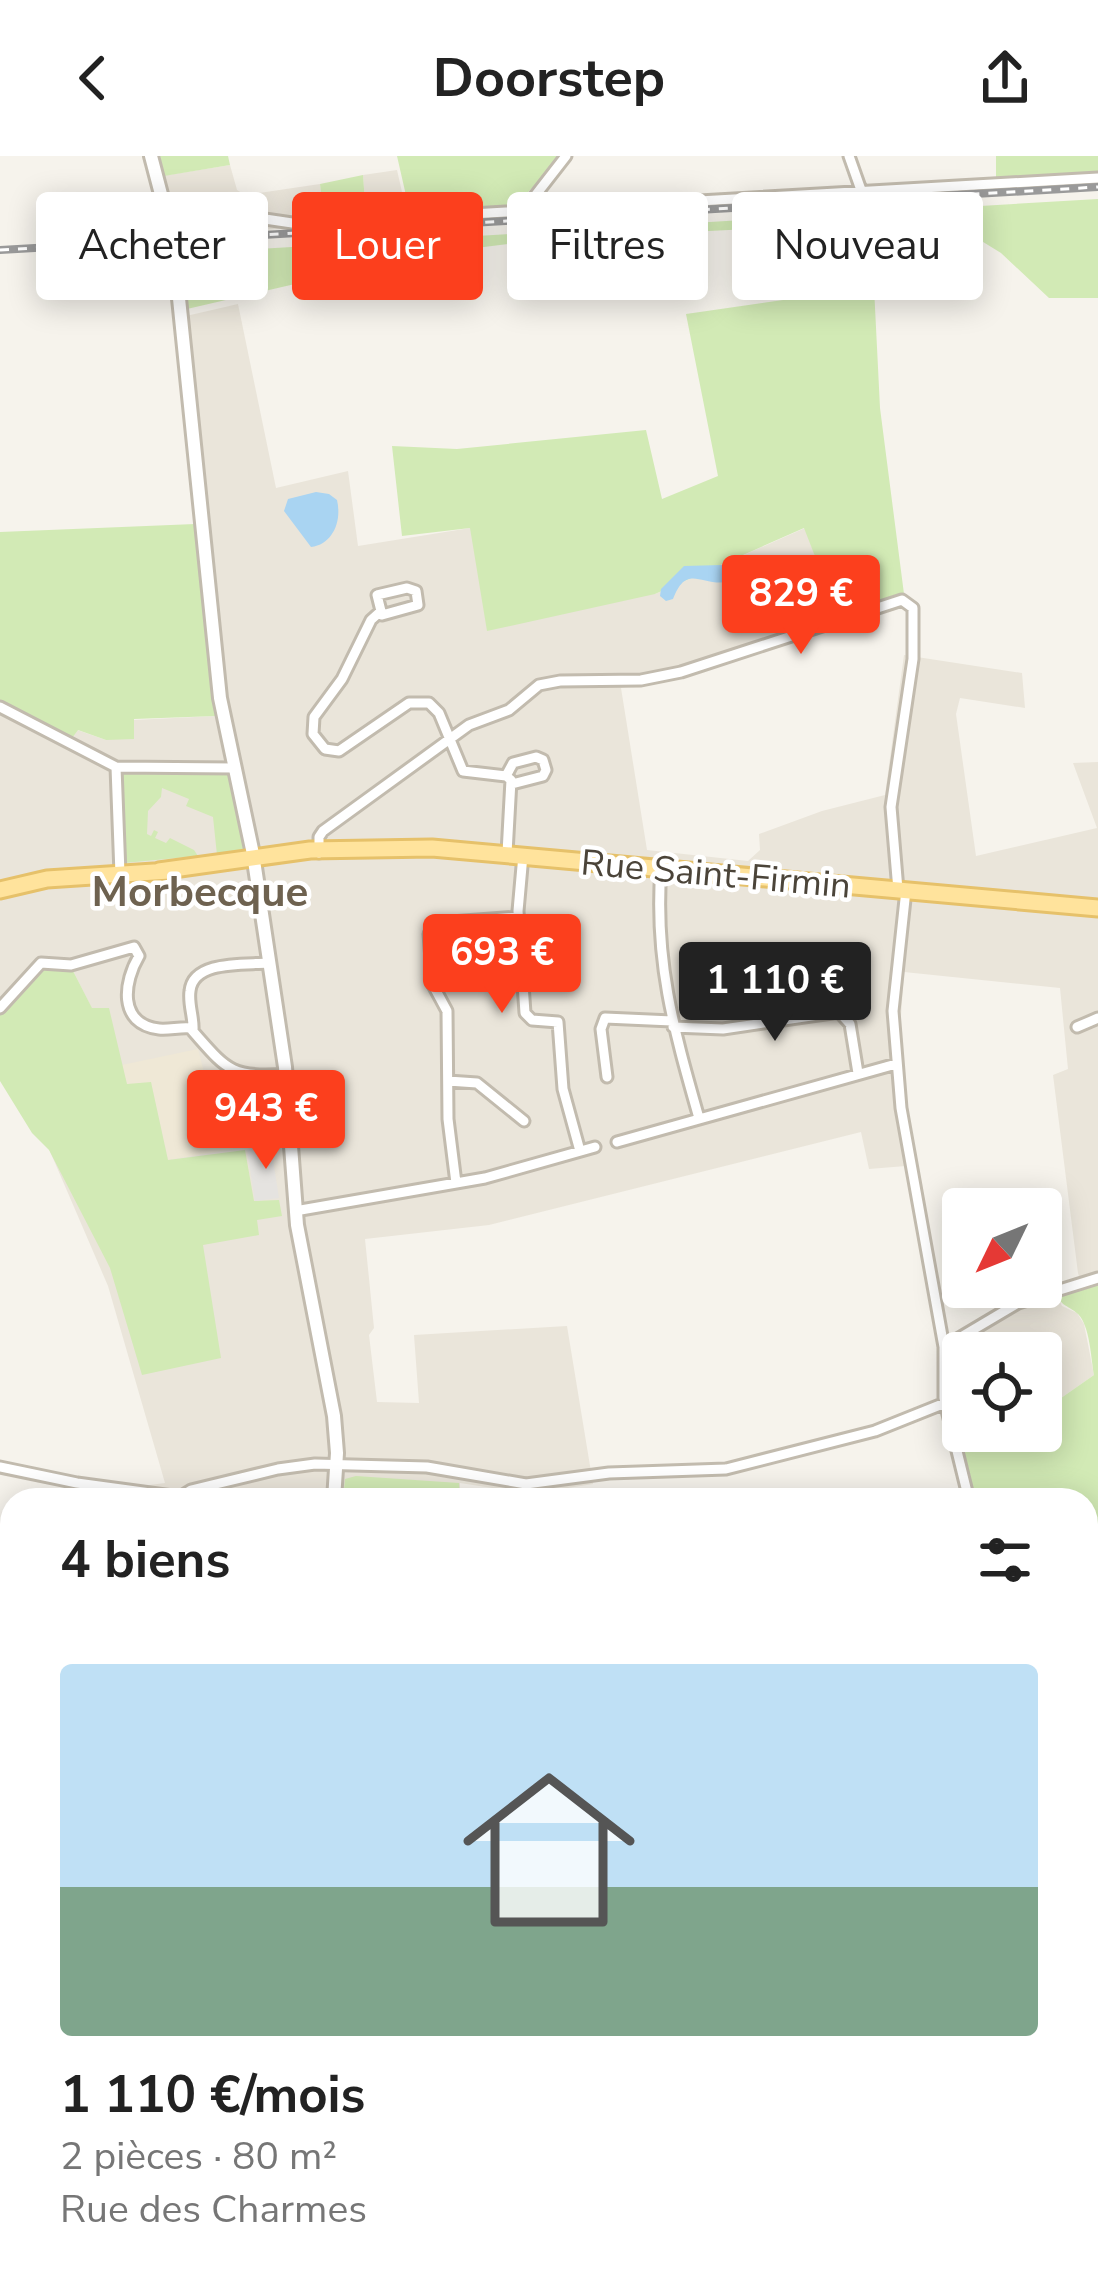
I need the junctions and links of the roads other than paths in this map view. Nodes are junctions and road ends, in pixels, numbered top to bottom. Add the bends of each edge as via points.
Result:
1 (151, 156) edge
2 (566, 156) edge
3 (850, 156) edge
4 (1098, 178) edge
5 (861, 190) junction
6 (161, 192) edge
7 (538, 192) edge
8 (708, 199) edge
9 (507, 211) edge
10 (268, 221) edge
11 (179, 300) edge
12 (381, 611) dead end
13 (0, 706) edge
14 (450, 740) junction
15 (116, 767) junction
16 (235, 768) junction
17 (319, 851) junction
18 (515, 854) junction
19 (254, 861) junction
20 (661, 868) junction
21 (120, 874) junction
22 (0, 890) edge
23 (902, 890) junction
24 (1096, 907) edge
25 (518, 917) junction
26 (267, 963) junction
27 (0, 1007) edge
28 (1098, 1018) edge
29 (575, 1020) dead end
30 (558, 1022) junction
31 (672, 1024) junction
32 (1077, 1027) dead end
33 (193, 1030) junction
34 (896, 1064) junction
35 (858, 1073) junction
36 (285, 1074) junction
37 (607, 1077) dead end
38 (448, 1081) junction
39 (699, 1118) junction
40 (524, 1121) dead end
41 (617, 1142) dead end
42 (595, 1147) dead end
43 (580, 1151) junction
44 (456, 1183) junction
45 (295, 1211) junction
46 (1098, 1278) edge
47 (969, 1332) edge
48 (942, 1339) edge
49 (942, 1403) edge
50 (958, 1452) edge
51 (337, 1464) junction
52 (0, 1467) edge
53 (104, 1488) edge
54 (199, 1488) edge
55 (335, 1488) edge
56 (967, 1488) edge

1 - 6 street
2 - 7 street
3 - 5 street
4 - 5 street
5 - 8 street
9 - 10 street
11 - 16 street via 220,698
12 - 14 street via 314,717 315,739 328,751 343,750 421,700 440,713
13 - 15 street
14 - 17 street via 323,832
14 - 18 street via 464,771 509,780
14 - 23 street via 544,683 681,672 905,601 915,637 891,800
15 - 16 street
15 - 21 street
16 - 19 street
17 - 18 main road, Rue Saint-Firmin
17 - 19 main road, Rue Saint-Firmin
18 - 20 main road, Rue Saint-Firmin
18 - 25 street
19 - 21 main road, Rue Saint-Firmin
19 - 26 street
20 - 23 main road, Rue Saint-Firmin
20 - 31 street via 660,941
21 - 22 main road, Rue Saint-Firmin
23 - 24 main road, Rue Saint-Firmin
23 - 34 street
25 - 30 street via 526,1015
25 - 38 street via 440,923 430,931 433,985 447,1011
26 - 33 street via 217,967 198,977 190,991
26 - 36 street
27 - 33 street via 37,966 134,947 140,956 126,981 133,1012 153,1028
28 - 32 street
29 - 30 street
30 - 43 street via 563,1089
31 - 35 street via 729,1028 839,1012 850,1024
31 - 37 street via 605,1018
31 - 39 street
33 - 36 street via 231,1070
34 - 35 street
34 - 48 street
35 - 39 street
36 - 45 street
38 - 40 street via 477,1083
38 - 44 street
39 - 41 street
42 - 43 street
43 - 44 street
44 - 45 street
45 - 51 street
46 - 47 street via 1018,1303
49 - 51 street via 875,1431 726,1469 526,1484 428,1467
50 - 56 street
51 - 54 street via 278,1468
51 - 55 street
52 - 53 street

